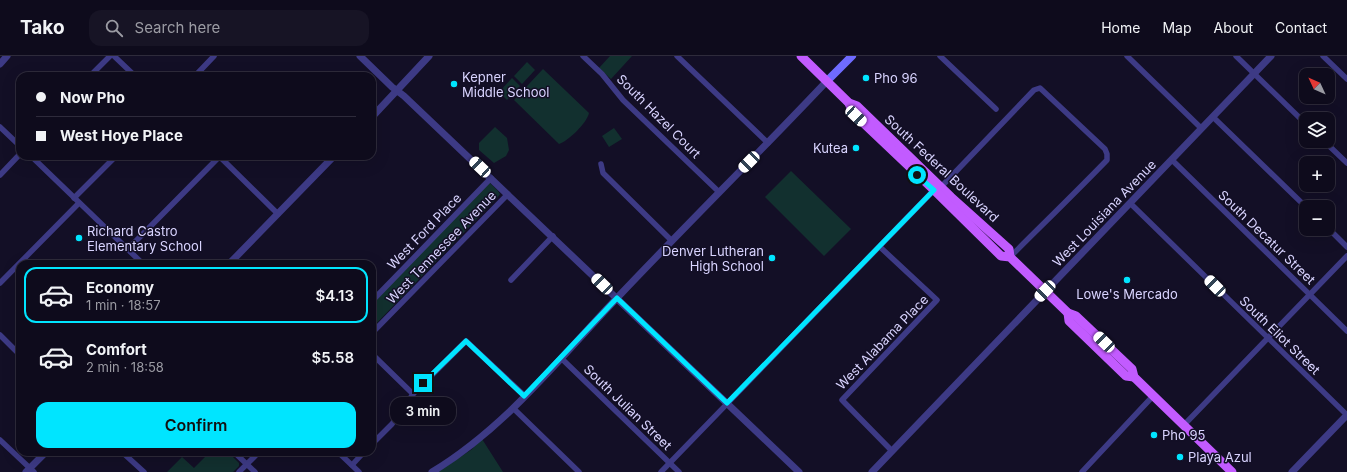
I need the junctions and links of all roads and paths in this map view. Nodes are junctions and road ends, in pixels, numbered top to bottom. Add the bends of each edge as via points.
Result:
1 (7, 56) edge
2 (110, 56) edge
3 (114, 56) edge
4 (214, 56) edge
5 (360, 56) edge
6 (428, 56) edge
7 (583, 56) edge
8 (677, 56) edge
9 (801, 56) edge
10 (852, 56) edge
11 (940, 56) edge
12 (1127, 56) edge
13 (1236, 56) edge
14 (1270, 56) edge
15 (1323, 56) edge
16 (0, 64) edge
17 (94, 72) edge
18 (131, 72) edge
19 (199, 72) edge
20 (1254, 73) junction
21 (1347, 79) edge
22 (827, 81) junction
23 (397, 91) junction
24 (996, 109) dead end
25 (376, 113) edge
26 (1213, 117) junction
27 (1299, 117) edge
28 (0, 127) edge
29 (1202, 128) junction
30 (16, 142) edge
31 (768, 143) junction
32 (1331, 148) edge
33 (16, 158) edge
34 (35, 160) edge
35 (112, 160) edge
36 (215, 160) edge
37 (223, 160) edge
38 (330, 160) edge
39 (1172, 160) junction
40 (1347, 163) edge
41 (601, 164) dead end
42 (0, 175) edge
43 (491, 178) junction
44 (938, 188) junction
45 (719, 192) junction
46 (508, 194) junction
47 (74, 198) junction
48 (1299, 200) edge
49 (79, 203) junction
50 (1130, 203) junction
51 (278, 214) junction
52 (1335, 235) edge
53 (553, 236) junction
54 (672, 241) junction
55 (880, 247) junction
56 (1347, 247) edge
57 (128, 249) junction
58 (1347, 256) edge
59 (1010, 257) junction
60 (23, 260) edge
61 (139, 260) edge
62 (233, 260) edge
63 (16, 268) edge
64 (511, 280) dead end
65 (0, 284) edge
66 (1045, 291) junction
67 (1310, 294) junction
68 (376, 297) edge
69 (617, 298) junction
70 (376, 329) edge
71 (1347, 331) edge
72 (0, 335) edge
73 (1268, 338) junction
74 (16, 350) edge
75 (376, 358) edge
76 (561, 358) junction
77 (413, 394) junction
78 (524, 396) junction
79 (1153, 396) junction
80 (727, 403) junction
81 (513, 408) junction
82 (1347, 415) edge
83 (1183, 426) junction
84 (0, 440) edge
85 (376, 440) edge
86 (892, 451) junction
87 (43, 456) edge
88 (126, 456) edge
89 (238, 456) edge
90 (255, 456) edge
91 (342, 456) edge
92 (360, 456) edge
93 (670, 463) junction
94 (247, 465) junction
95 (352, 465) junction
96 (30, 471) edge
97 (144, 472) edge
98 (239, 472) edge
99 (255, 472) edge
100 (359, 472) edge
101 (432, 472) edge
102 (579, 472) edge
103 (661, 472) edge
104 (679, 472) edge
105 (799, 472) edge
106 (872, 472) edge
107 (1082, 472) edge
108 (1232, 472) edge
109 (1292, 472) edge

1 - 16 street
2 - 17 street
3 - 18 street
4 - 19 street
5 - 23 street
6 - 23 street
7 - 45 street, South Hazel Court via 623,100
8 - 31 street
9 - 22 main road, South Federal Boulevard
10 - 22 main road
11 - 24 street
12 - 29 street
13 - 20 street
14 - 20 street, West Louisiana Avenue
15 - 21 street
20 - 26 street, West Louisiana Avenue
20 - 27 street
22 - 31 street
22 - 44 main road, South Federal Boulevard via 849,103 856,116
23 - 25 street
23 - 43 street
26 - 29 street, West Louisiana Avenue
26 - 48 street
28 - 30 street
29 - 39 street, West Louisiana Avenue
31 - 45 street
32 - 40 street
33 - 42 street
34 - 47 street
35 - 47 street
36 - 57 street
37 - 51 street
38 - 51 street
39 - 50 street, West Louisiana Avenue
39 - 67 street, South Decatur Street
41 - 54 street via 603,173
43 - 46 street
43 - 68 street, West Ford Place
44 - 55 street
44 - 59 main road, South Federal Boulevard via 1001,256
44 - 59 street via 1034,90 1040,88 1105,149 1107,160
45 - 54 street
46 - 53 street
46 - 70 street, West Tennessee Avenue
47 - 49 street
49 - 57 street
49 - 60 street
50 - 66 street, West Louisiana Avenue
50 - 73 street, South Eliot Street
51 - 62 street
52 - 56 street
53 - 64 street
53 - 69 street
54 - 69 street
55 - 80 street
55 - 86 street, West Alabama Place via 938,300 842,400
57 - 61 street
58 - 67 street
59 - 66 main road, South Federal Boulevard
63 - 65 street
66 - 79 main road, South Federal Boulevard via 1068,313 1076,316 1132,369 1134,377
66 - 86 street, West Louisiana Avenue
67 - 71 street, South Decatur Street
67 - 73 street
69 - 76 street
69 - 80 street
72 - 74 street
73 - 82 street, South Eliot Street
73 - 83 street
75 - 77 street
76 - 78 street
76 - 93 street, South Julian Street
77 - 78 street via 466,341
77 - 85 street via 392,424
78 - 81 street
79 - 83 main road, South Federal Boulevard
79 - 107 street
80 - 93 street
80 - 105 street
81 - 101 street via 479,439
81 - 102 street
82 - 109 street
83 - 108 main road, South Federal Boulevard
84 - 96 street
86 - 106 street, West Louisiana Avenue
87 - 96 street
88 - 97 street
89 - 94 street
90 - 94 street
91 - 95 street
92 - 95 street
93 - 103 street
93 - 104 street, South Julian Street
94 - 98 street
94 - 99 street
95 - 100 street

